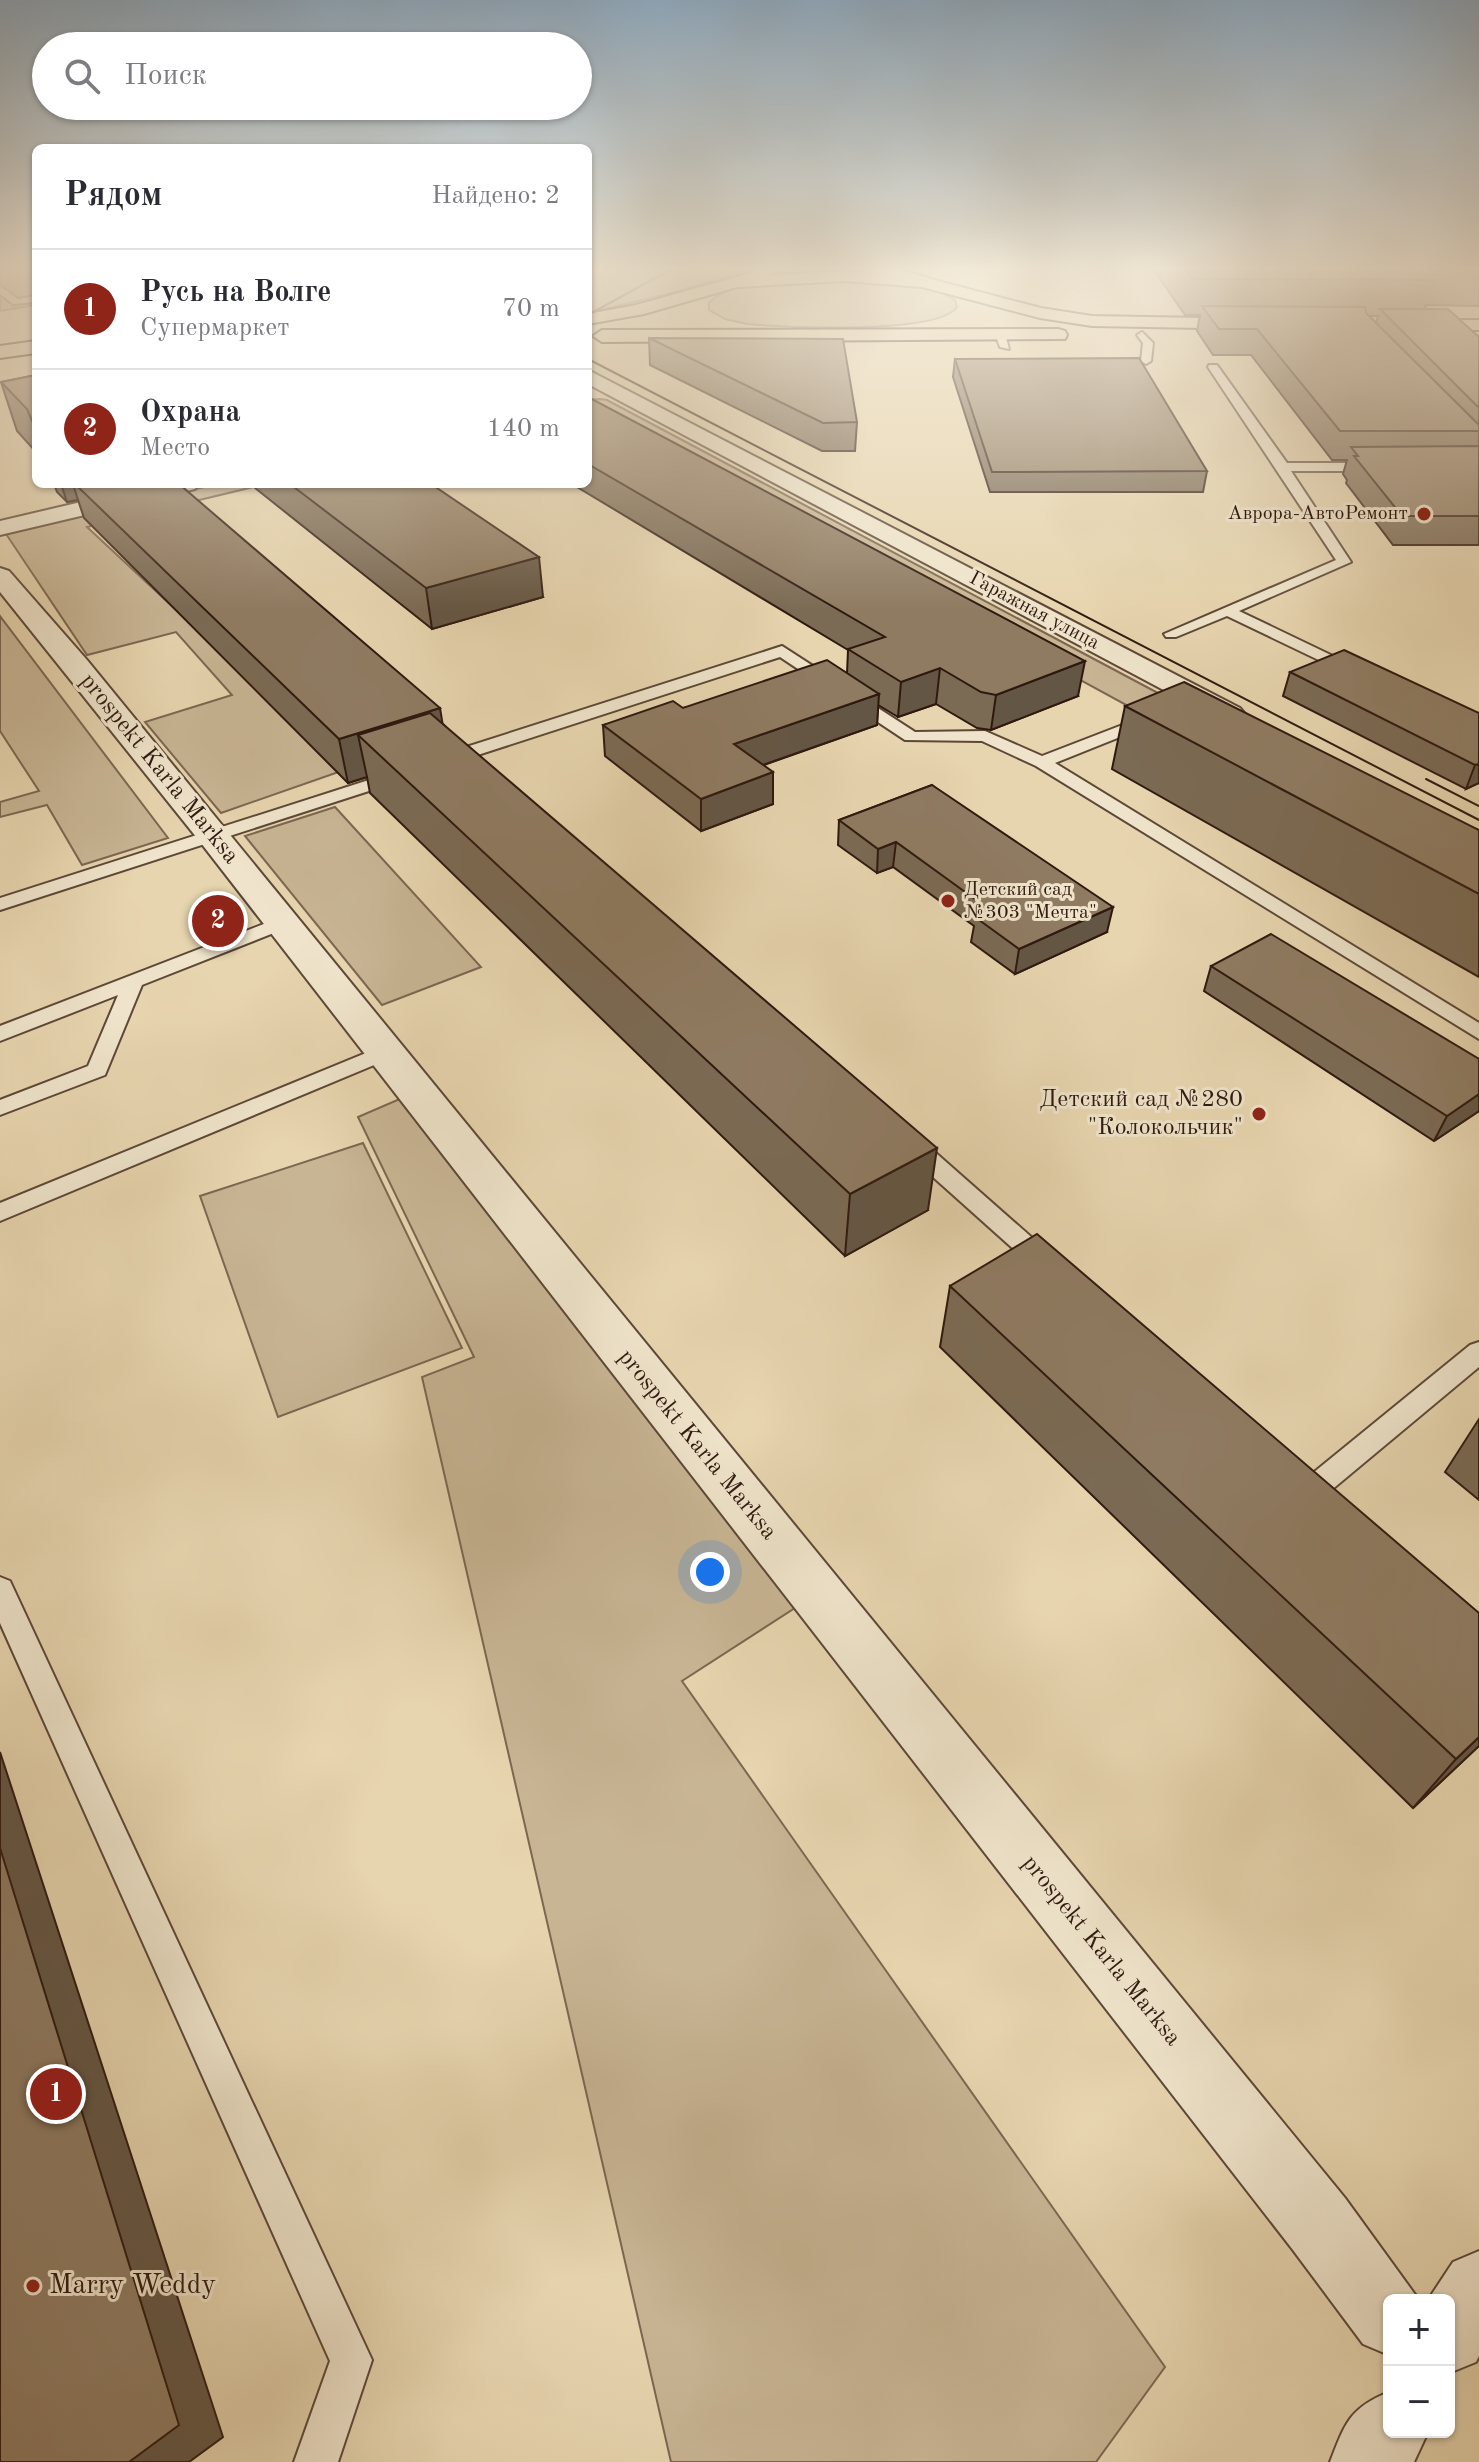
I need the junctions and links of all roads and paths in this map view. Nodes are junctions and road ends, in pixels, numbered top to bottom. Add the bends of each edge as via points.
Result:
1 (1223, 381) edge
2 (594, 384) edge
3 (1283, 467) junction
4 (1389, 467) edge
5 (170, 488) edge
6 (0, 528) edge
7 (0, 576) edge
8 (1228, 611) junction
9 (1171, 634) dead end
10 (1367, 678) edge
11 (1204, 700) junction
12 (1259, 730) edge
13 (1042, 762) junction
14 (213, 836) junction
15 (0, 904) edge
16 (282, 923) junction
17 (134, 981) junction
18 (1479, 1032) edge
19 (0, 1034) edge
20 (383, 1053) junction
21 (0, 1108) edge
22 (890, 1126) edge
23 (0, 1212) edge
24 (1069, 1284) edge
25 (1479, 1352) edge
26 (1283, 1473) edge
27 (1307, 1494) junction
28 (1330, 1514) edge
29 (0, 1590) edge
30 (1479, 2288) edge
31 (1383, 2310) edge
32 (1455, 2326) edge
33 (1384, 2438) edge
34 (316, 2462) edge
35 (1369, 2462) edge

1 - 3 lane
2 - 11 street, Гаражная улица
3 - 4 lane
3 - 8 lane via 1344,562
5 - 6 street
7 - 14 street, prospekt Karla Marksa
8 - 9 lane
8 - 10 lane
11 - 12 street, Гаражная улица
11 - 13 lane
13 - 14 lane via 985,736 911,737 782,651 470,759
13 - 18 lane
14 - 15 lane
14 - 16 street, prospekt Karla Marksa
16 - 17 lane
16 - 20 street, prospekt Karla Marksa
17 - 19 lane
17 - 21 lane via 97,1070
20 - 23 lane
20 - 31 street, prospekt Karla Marksa
22 - 24 lane
25 - 27 lane
26 - 27 lane
27 - 28 lane
29 - 34 lane via 351,2360
30 - 32 street
33 - 35 street

